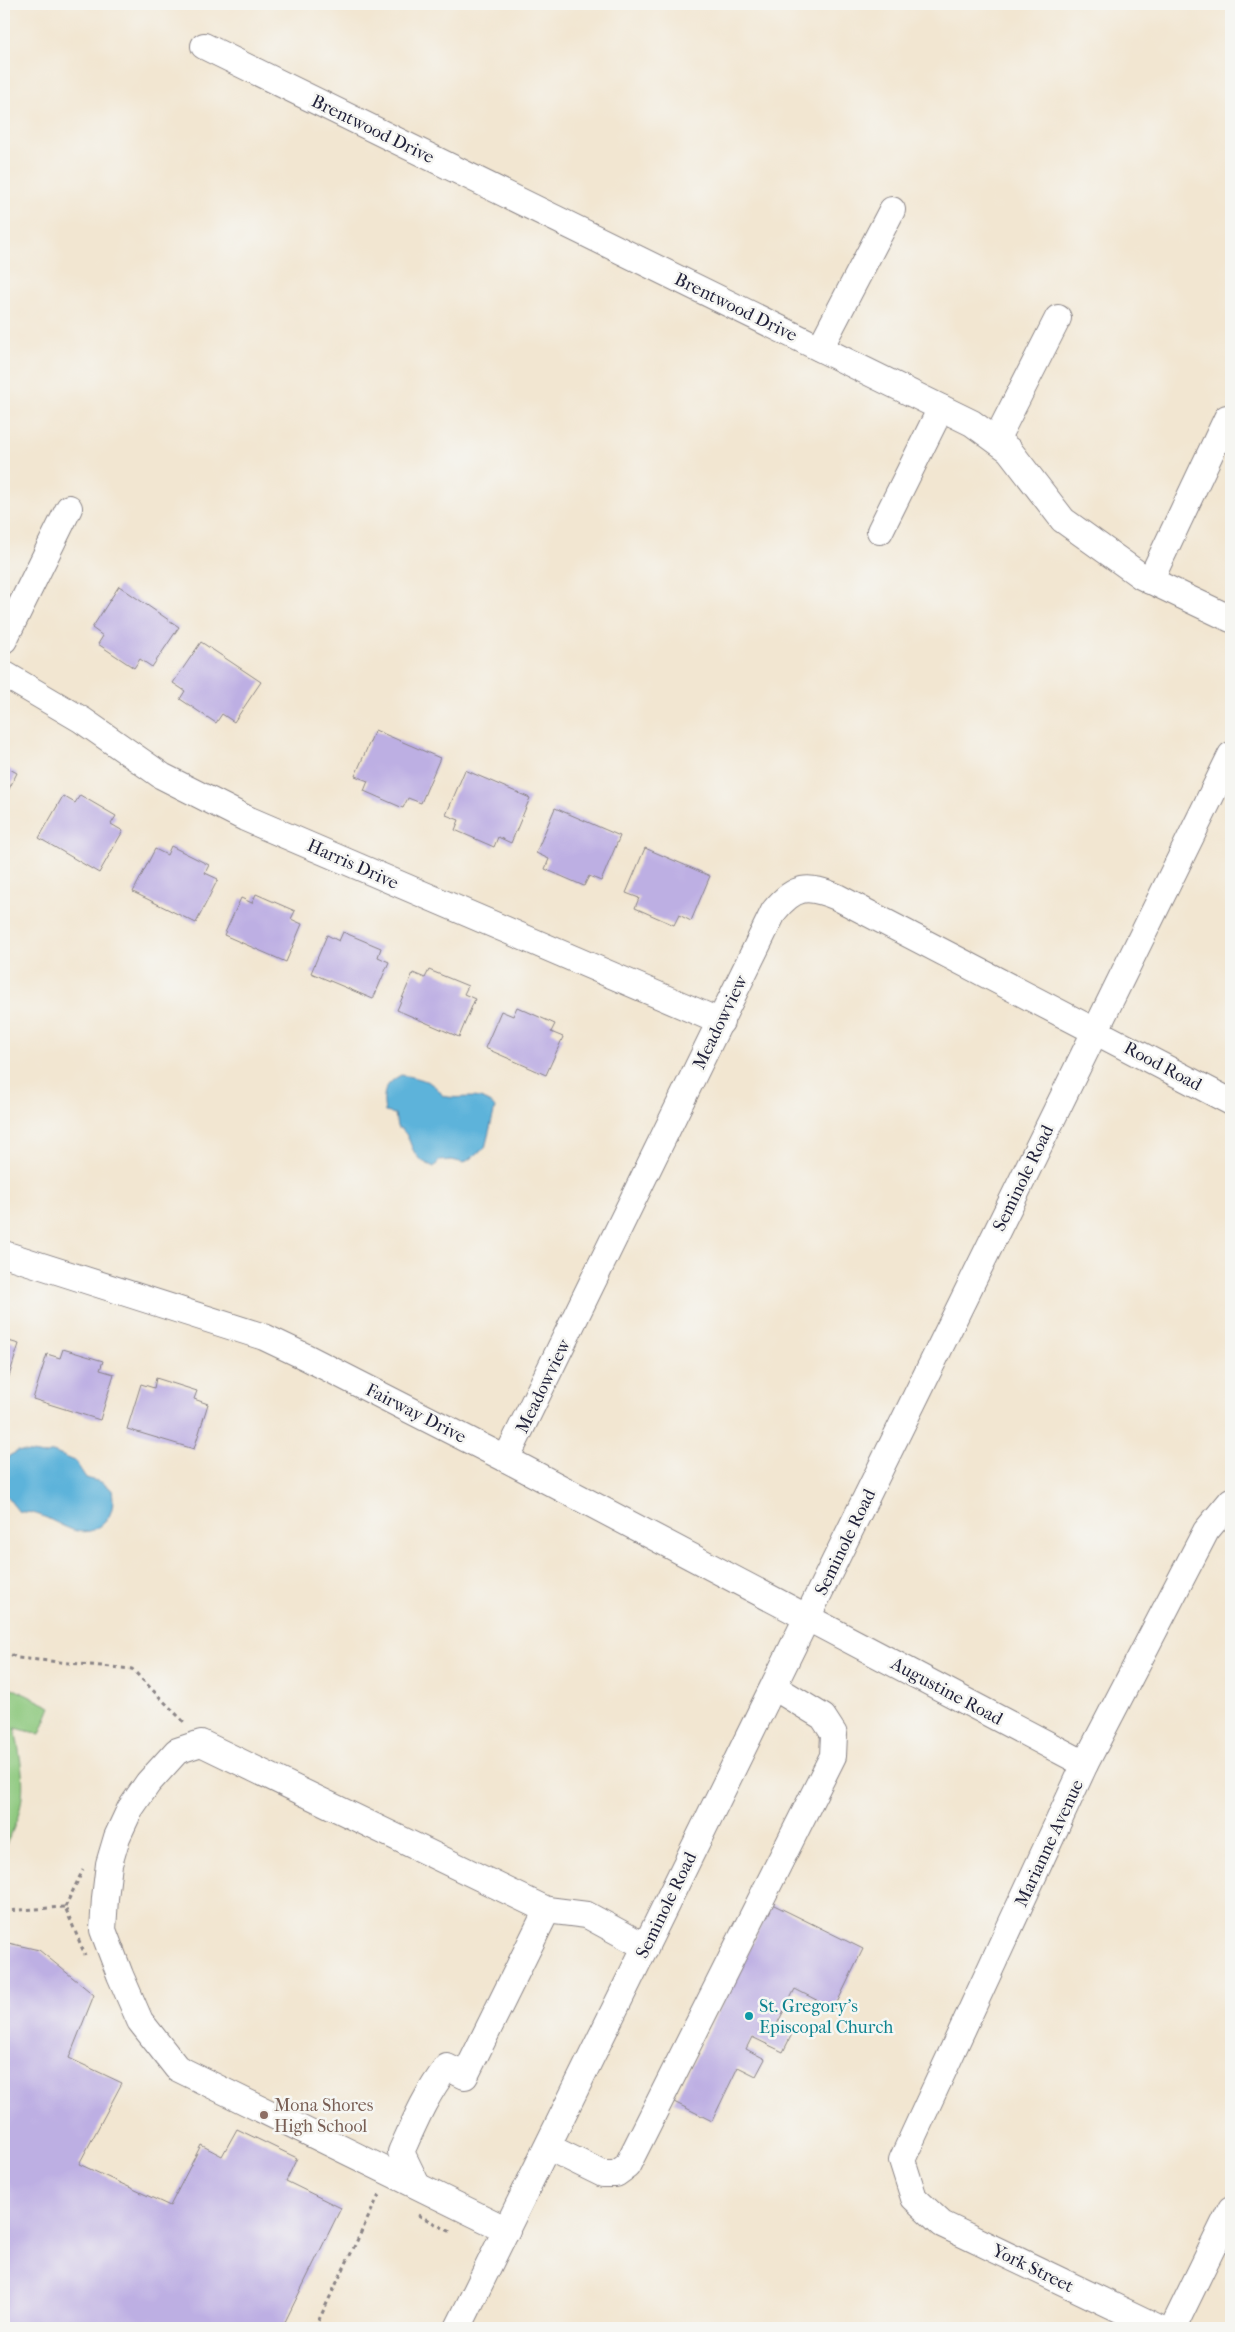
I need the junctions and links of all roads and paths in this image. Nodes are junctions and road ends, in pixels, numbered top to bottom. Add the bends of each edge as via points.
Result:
1 (204, 46) dead end
2 (892, 210) dead end
3 (1058, 318) dead end
4 (820, 348) junction
5 (941, 408) junction
6 (1227, 418) dead end
7 (996, 440) junction
8 (69, 508) dead end
9 (880, 531) dead end
10 (1150, 581) junction
11 (1231, 619) edge
12 (4, 640) edge
13 (4, 674) edge
14 (1231, 755) edge
15 (721, 1022) junction
16 (1095, 1031) junction
17 (1231, 1102) edge
18 (4, 1254) edge
19 (506, 1459) junction
20 (1231, 1501) edge
21 (808, 1618) junction
22 (4, 1651) edge
23 (774, 1687) junction
24 (189, 1727) dead end
25 (1085, 1764) junction
26 (547, 1910) junction
27 (646, 1947) junction
28 (548, 2147) junction
29 (390, 2172) junction
30 (417, 2185) junction
31 (914, 2198) joint
32 (1231, 2209) edge
33 (507, 2230) junction
34 (315, 2328) edge
35 (458, 2328) edge
36 (1158, 2328) edge
37 (1173, 2328) edge

1 - 4 street, Brentwood Drive
2 - 4 street
3 - 7 street
4 - 5 street, Brentwood Drive
5 - 7 street, Brentwood Drive via 972,423
5 - 9 street
6 - 10 street
7 - 10 street, Brentwood Drive via 1008,450 1063,520
8 - 12 street
10 - 11 street, Brentwood Drive
13 - 15 street, Harris Drive via 82,720 162,776 202,798
14 - 16 street, Seminole Road
15 - 16 street, Meadowview via 774,911 792,892 804,889 820,890 837,897
15 - 19 street, Meadowview
16 - 17 street, Rood Road
16 - 21 street, Seminole Road
18 - 19 street, Fairway Drive via 264,1337
19 - 21 street, Fairway Drive
20 - 25 street, Marianne Avenue via 1206,1531
21 - 23 street, Seminole Road
21 - 25 street, Augustine Road
22 - 24 path via 18,1658 132,1668
23 - 27 street, Seminole Road
23 - 28 street via 823,1717 834,1734 832,1756 627,2166 616,2174 603,2174
25 - 31 street, Marianne Avenue via 902,2160
26 - 27 street via 587,1915
26 - 29 street via 202,1743 177,1751 130,1809 109,1864 103,1930 140,2022 177,2068
26 - 30 street via 465,2076 447,2067 430,2088 401,2152
27 - 28 street, Seminole Road
28 - 33 street, Seminole Road
29 - 30 street
29 - 34 path
30 - 33 street
31 - 36 street, York Street via 942,2224
32 - 37 street
33 - 35 street, Seminole Road

